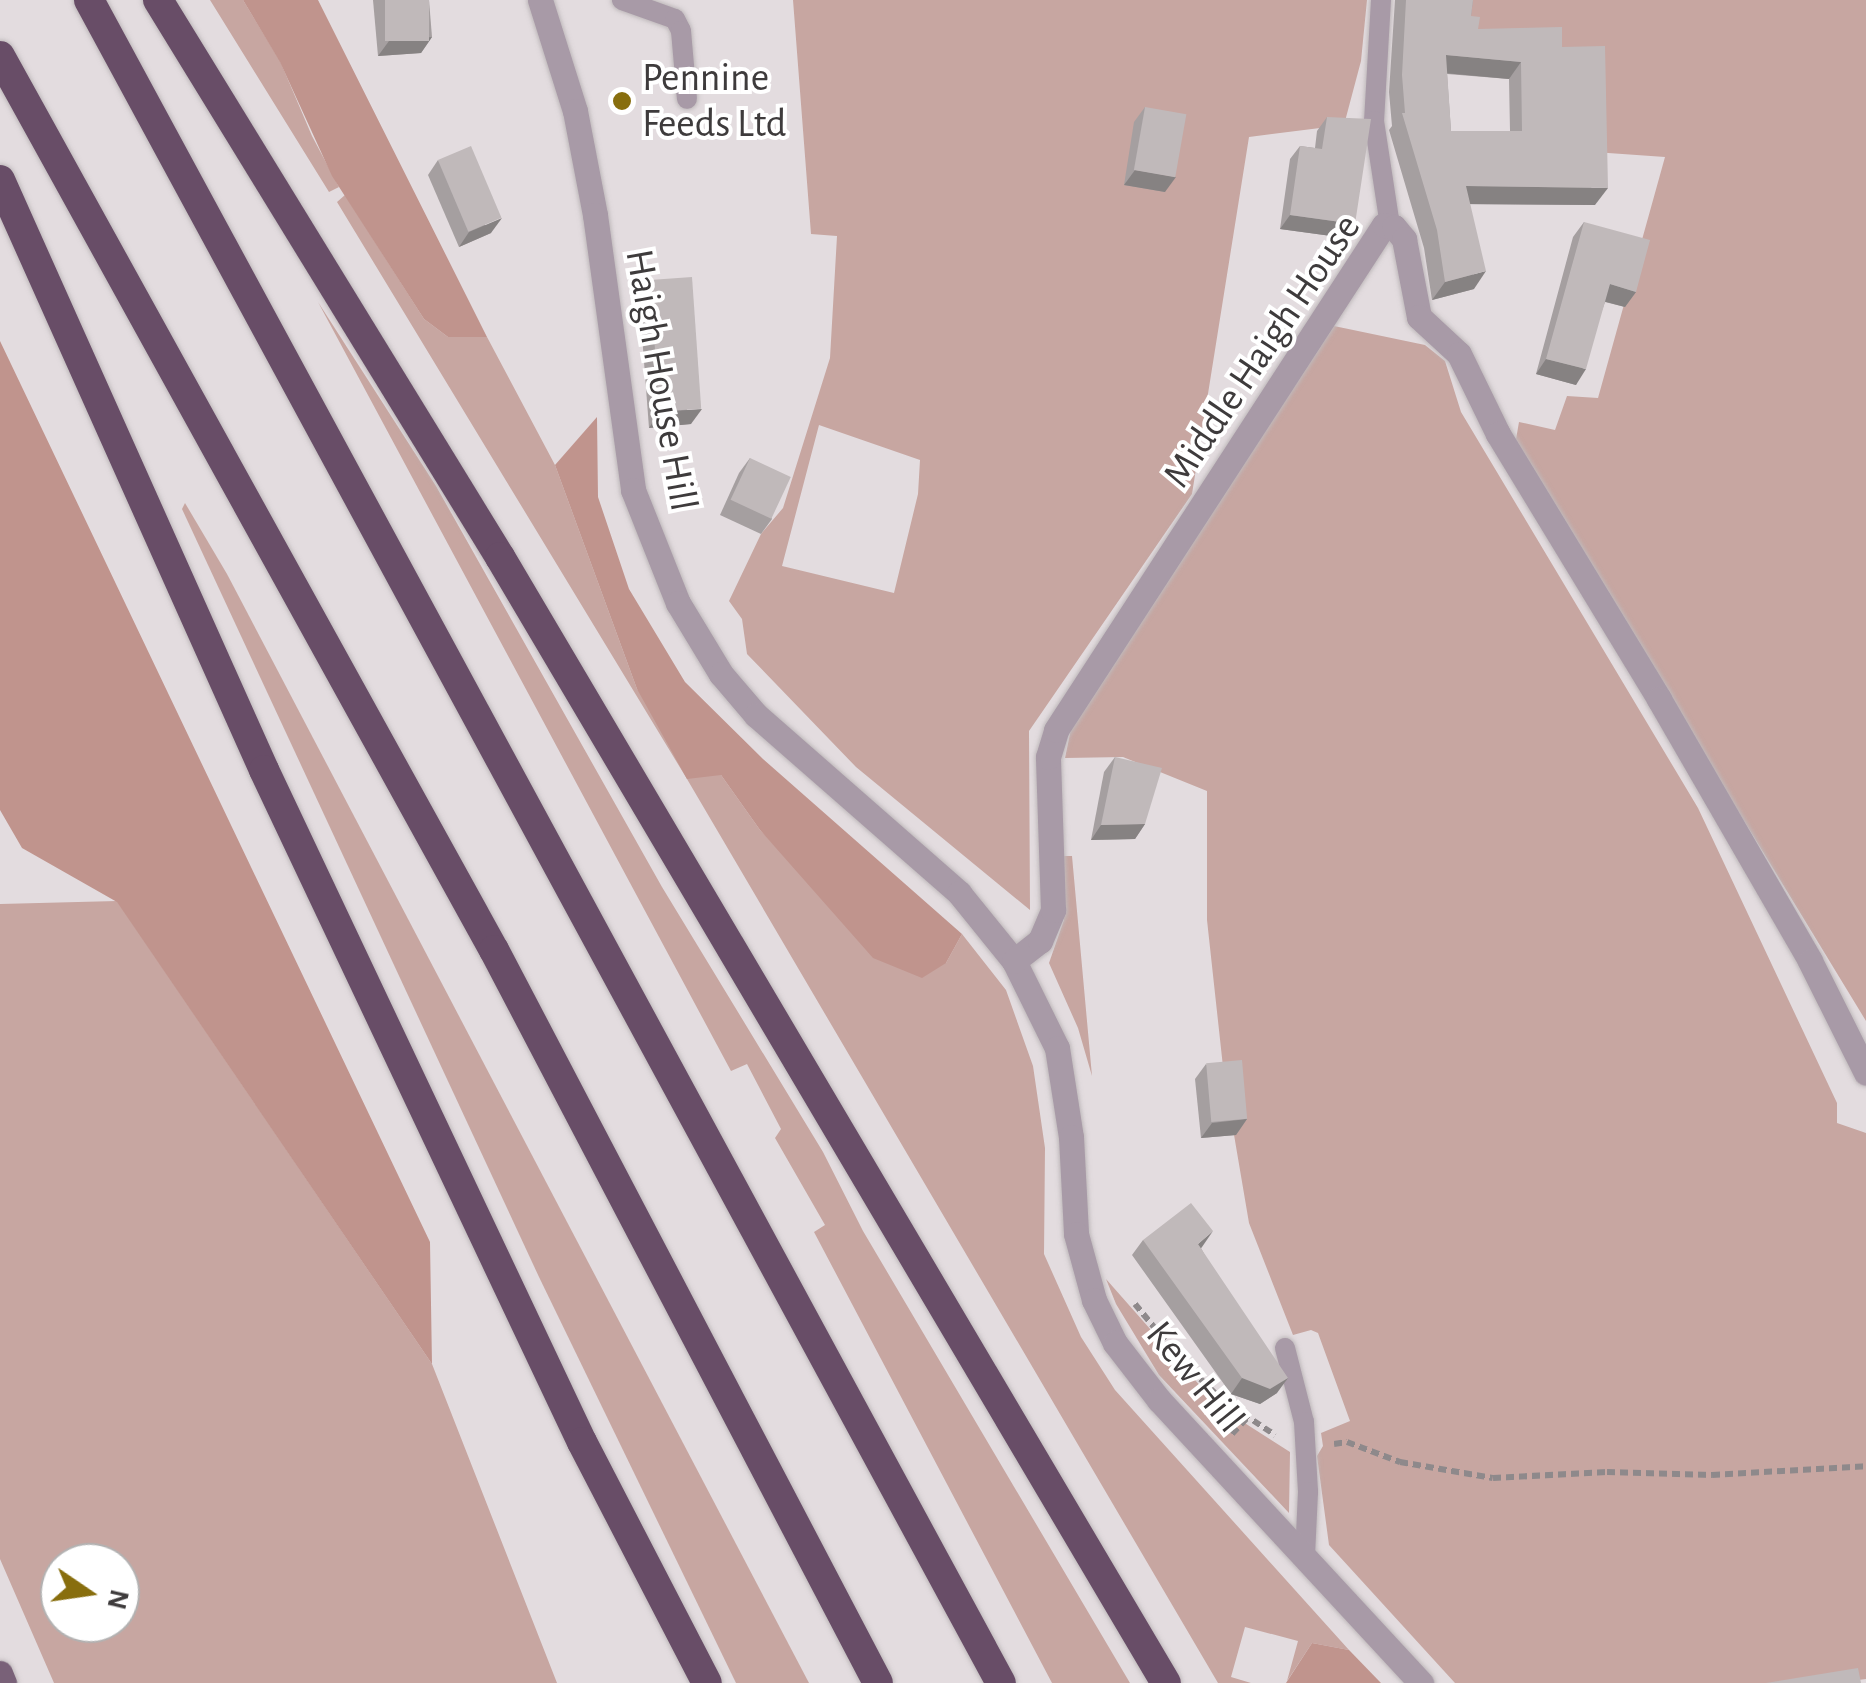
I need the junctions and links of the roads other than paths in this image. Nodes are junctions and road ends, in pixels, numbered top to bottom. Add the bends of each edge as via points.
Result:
1 (88, 0) edge
2 (158, 0) edge
3 (540, 0) edge
4 (622, 0) edge
5 (1381, 0) edge
6 (0, 56) edge
7 (687, 98) dead end
8 (0, 180) edge
9 (1390, 226) junction
10 (1014, 960) junction
11 (1057, 1048) joint
12 (1866, 1074) edge
13 (1285, 1348) dead end
14 (1304, 1556) junction
15 (0, 1672) edge
16 (4, 1683) edge
17 (707, 1683) edge
18 (878, 1683) edge
19 (1001, 1683) edge
20 (1166, 1683) edge
21 (1421, 1683) edge

1 - 19 highway
2 - 20 highway via 500,557
3 - 10 street, Haigh House Hill via 575,111 595,215 633,490 666,579 713,663 756,715 959,894
4 - 7 lane via 675,19
5 - 9 lane via 1374,122
6 - 18 highway via 494,950
8 - 17 highway via 289,823 582,1442
9 - 10 street, Middle Haigh House via 1384,224 1056,730 1048,756 1053,910 1040,941
9 - 12 street, Middle Haigh House via 1404,238 1419,317 1459,354 1498,434 1785,917
10 - 11 street, Haigh House Hill
11 - 14 street, Kew Hill via 1076,1234 1094,1300 1144,1382
13 - 14 lane via 1304,1422
14 - 21 street, Kew Hill
15 - 16 main road

